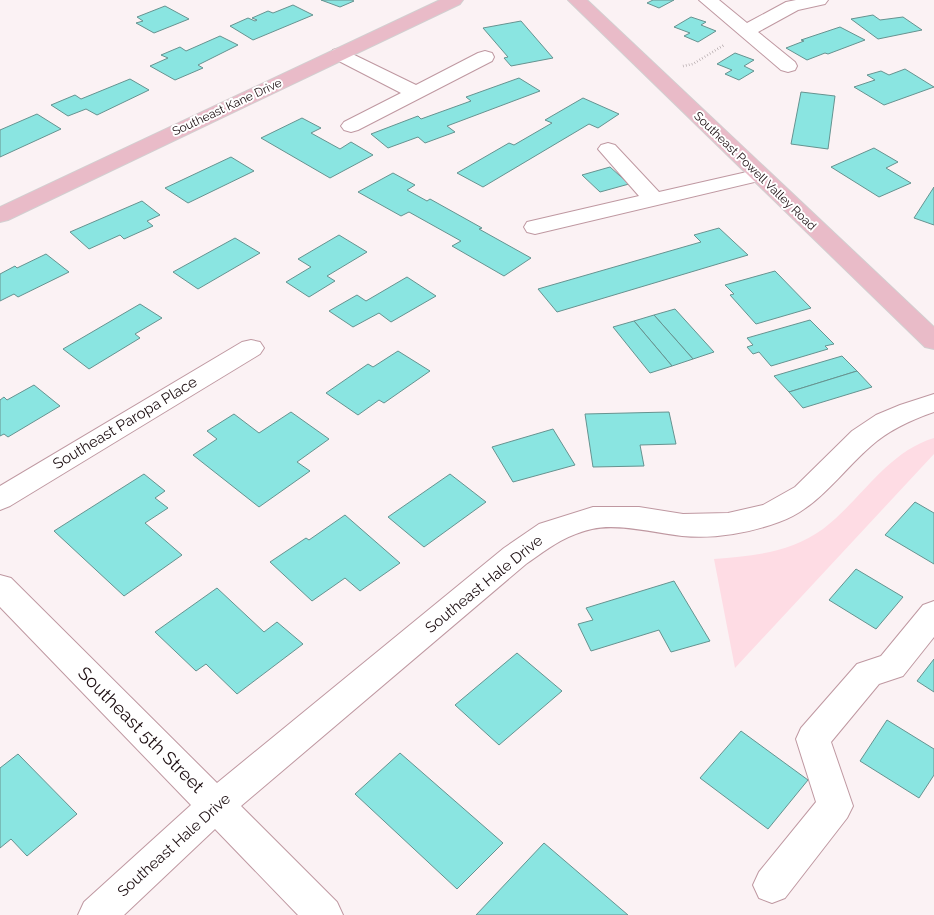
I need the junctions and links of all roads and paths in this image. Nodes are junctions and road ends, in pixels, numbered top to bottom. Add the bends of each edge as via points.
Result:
1 (454, 0) edge
2 (577, 0) edge
3 (708, 0) edge
4 (819, 0) edge
5 (750, 34) junction
6 (340, 54) junction
7 (485, 57) dead end
8 (788, 66) dead end
9 (651, 71) junction
10 (415, 92) junction
11 (351, 126) dead end
12 (608, 148) dead end
13 (760, 175) junction
14 (654, 200) junction
15 (0, 215) edge
16 (535, 228) dead end
17 (934, 341) edge
18 (251, 348) dead end
19 (934, 403) edge
20 (0, 499) edge
21 (0, 587) edge
22 (934, 614) edge
23 (216, 805) junction
24 (772, 885) dead end
25 (97, 915) edge
26 (324, 915) edge

1 - 6 main road, Southeast Kane Drive
2 - 9 main road, Southeast Powell Valley Road
3 - 5 street
4 - 5 street via 792,6
5 - 8 street
5 - 9 path via 693,64
6 - 10 street
6 - 15 main road, Southeast Kane Drive
7 - 10 street
9 - 13 main road, Southeast Powell Valley Road
10 - 11 street
12 - 14 street
13 - 14 street
13 - 17 main road, Southeast Powell Valley Road
14 - 16 street
18 - 20 street, Southeast Paropa Place
19 - 23 street, Southeast Hale Drive via 885,422 862,438 805,494 771,514 728,524 683,525 639,518 593,518 549,532 515,556
21 - 23 street, Southeast 5th Street
22 - 24 street via 892,666 868,674 812,739 835,806
23 - 25 street, Southeast Hale Drive
23 - 26 street, Southeast 5th Street

